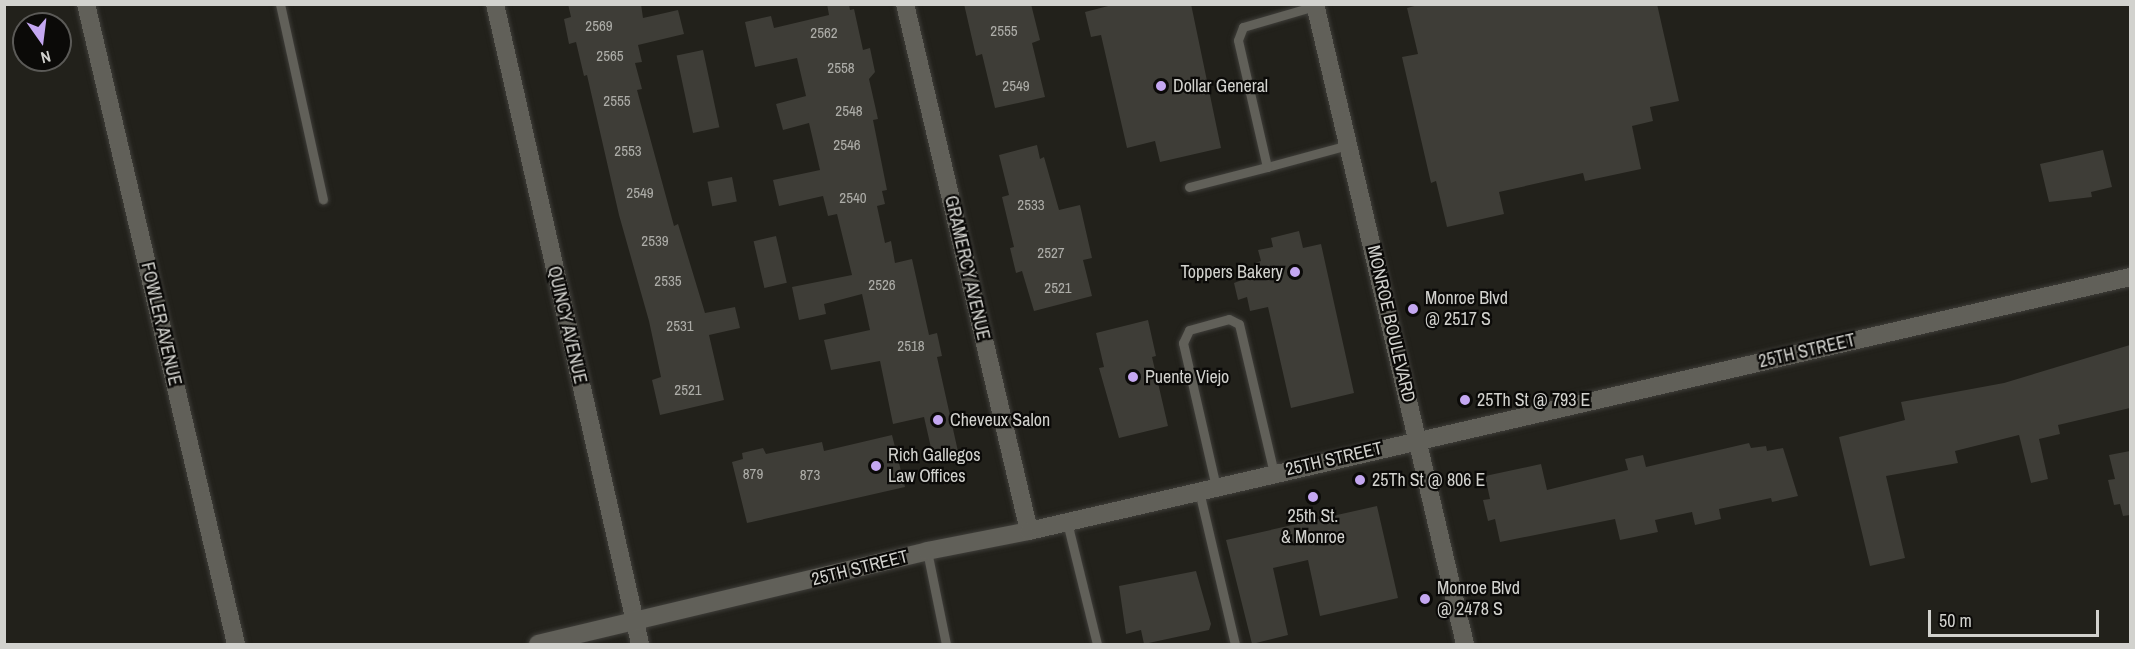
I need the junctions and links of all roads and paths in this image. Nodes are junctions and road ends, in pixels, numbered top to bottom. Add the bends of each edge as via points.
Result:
1 (86, 4) edge
2 (280, 4) edge
3 (495, 4) edge
4 (905, 4) edge
5 (1315, 5) edge
6 (1348, 145) junction
7 (1267, 166) junction
8 (1190, 187) dead end
9 (323, 199) dead end
10 (2130, 277) edge
11 (1418, 439) junction
12 (1274, 473) junction
13 (1208, 489) junction
14 (1067, 522) junction
15 (1029, 531) junction
16 (927, 551) junction
17 (635, 622) junction
18 (236, 645) edge
19 (538, 645) edge
20 (640, 645) edge
21 (946, 645) edge
22 (1097, 645) edge
23 (1235, 645) edge
24 (1465, 645) edge

1 - 18 street, FOWLER AVENUE
2 - 9 lane
3 - 17 street, QUINCY AVENUE
4 - 15 street, GRAMERCY AVENUE
5 - 6 street, MONROE BOULEVARD
5 - 7 lane via 1243,27 1238,40
6 - 7 lane
6 - 11 street, MONROE BOULEVARD
7 - 8 lane
10 - 11 street, 25TH STREET
11 - 12 street, 25TH STREET
11 - 24 street, MONROE BOULEVARD
12 - 13 street, 25TH STREET
12 - 13 lane via 1239,324 1229,319 1189,330 1183,343
13 - 14 street, 25TH STREET
13 - 23 lane
14 - 15 street, 25TH STREET
14 - 22 lane
15 - 16 street, 25TH STREET
16 - 17 street, 25TH STREET
16 - 21 lane
17 - 19 street, 25TH STREET
17 - 20 street, QUINCY AVENUE

